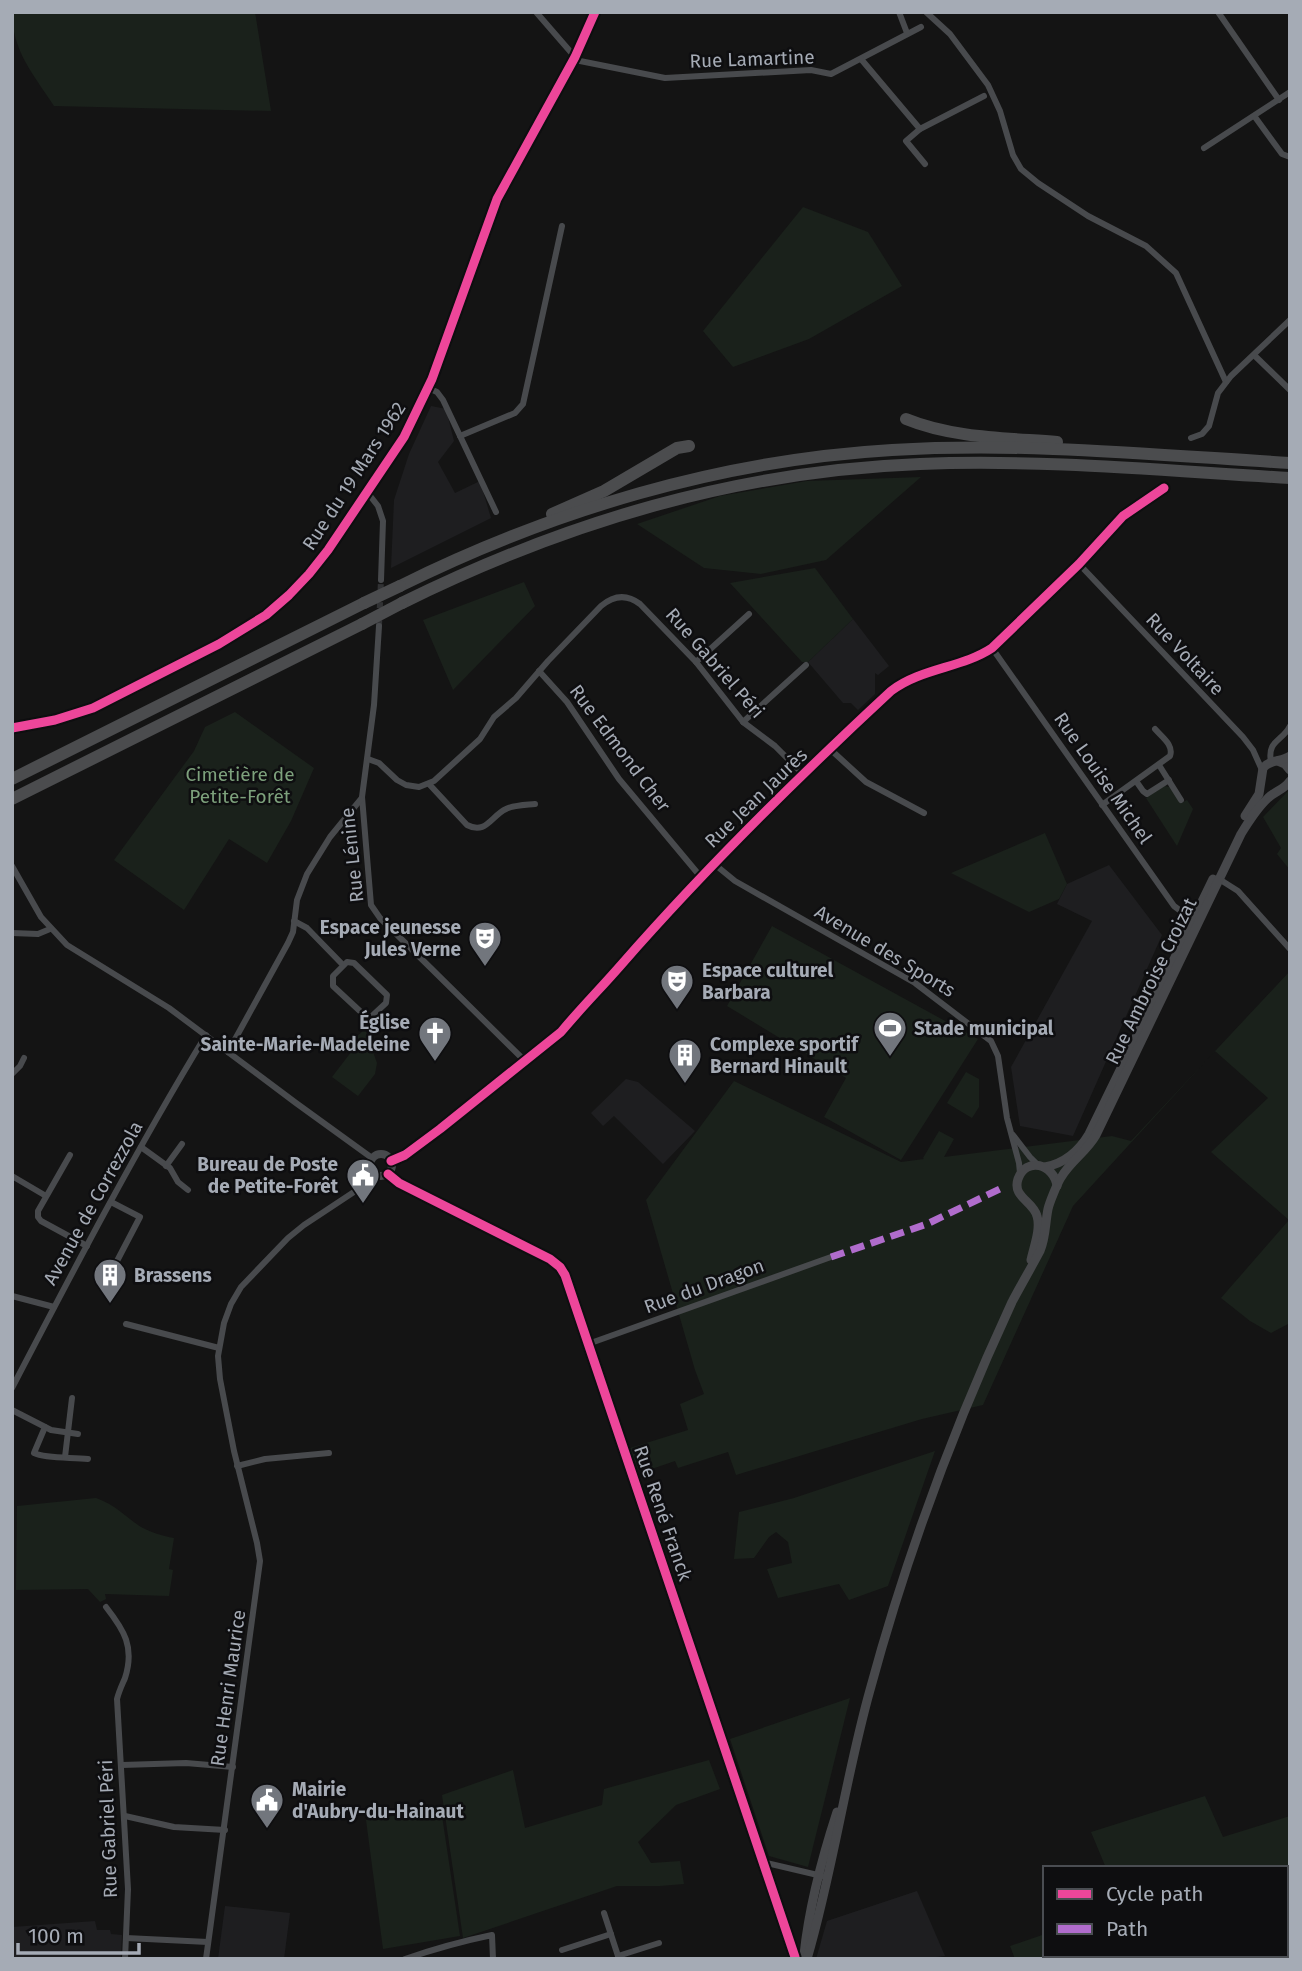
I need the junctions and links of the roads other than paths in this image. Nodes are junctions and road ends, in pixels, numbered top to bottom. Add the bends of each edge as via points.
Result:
1 (536, 12) edge
2 (595, 12) edge
3 (899, 12) edge
4 (926, 12) edge
5 (1217, 12) edge
6 (921, 27) dead end
7 (586, 33) junction
8 (907, 33) junction
9 (566, 47) junction
10 (575, 57) junction
11 (861, 58) junction
12 (1290, 92) edge
13 (984, 96) dead end
14 (1279, 100) junction
15 (1255, 117) junction
16 (920, 129) junction
17 (1204, 148) dead end
18 (1290, 157) edge
19 (925, 164) dead end
20 (562, 226) dead end
21 (1290, 320) edge
22 (1254, 355) junction
23 (1226, 382) junction
24 (428, 388) junction
25 (1290, 390) edge
26 (906, 419) dead end
27 (460, 436) junction
28 (1191, 438) dead end
29 (689, 446) dead end
30 (1119, 453) junction
31 (1290, 463) edge
32 (1290, 478) edge
33 (1164, 488) dead end
34 (367, 492) junction
35 (496, 512) dead end
36 (513, 536) junction
37 (1079, 564) junction
38 (381, 580) tunnel mouth
39 (749, 614) dead end
40 (379, 626) tunnel mouth
41 (992, 648) junction
42 (696, 662) junction
43 (806, 665) dead end
44 (539, 671) junction
45 (743, 722) junction
46 (12, 726) edge
47 (1290, 726) edge
48 (1155, 729) dead end
49 (831, 750) junction
50 (1290, 756) edge
51 (368, 760) junction
52 (1274, 761) junction
53 (1159, 765) junction
54 (1262, 770) junction
55 (1290, 770) edge
56 (804, 775) junction
57 (12, 778) edge
58 (1168, 780) junction
59 (1262, 780) junction
60 (1290, 781) edge
61 (1136, 782) junction
62 (429, 784) junction
63 (1277, 791) junction
64 (362, 797) junction
65 (12, 799) edge
66 (1181, 800) dead end
67 (534, 804) dead end
68 (1102, 805) junction
69 (924, 813) dead end
70 (713, 863) junction
71 (12, 866) edge
72 (700, 877) junction
73 (1219, 879) junction
74 (1196, 914) junction
75 (294, 921) junction
76 (50, 929) junction
77 (12, 933) edge
78 (1290, 949) edge
79 (343, 965) junction
80 (206, 1035) junction
81 (228, 1052) junction
82 (24, 1058) dead end
83 (525, 1061) junction
84 (12, 1074) edge
85 (1010, 1130) junction
86 (183, 1144) dead end
87 (141, 1147) junction
88 (70, 1155) dead end
89 (372, 1158) junction
90 (391, 1161) junction
91 (166, 1166) junction
92 (1042, 1166) junction
93 (388, 1174) junction
94 (375, 1175) junction
95 (1020, 1175) junction
96 (12, 1176) edge
97 (1057, 1186) junction
98 (188, 1190) dead end
99 (46, 1196) junction
100 (1051, 1199) junction
101 (111, 1202) junction
102 (1030, 1204) junction
103 (87, 1246) junction
104 (831, 1257) dead end
105 (117, 1261) dead end
106 (1029, 1268) junction
107 (12, 1296) edge
108 (54, 1307) junction
109 (126, 1324) dead end
110 (588, 1344) junction
111 (219, 1348) junction
112 (12, 1388) edge
113 (72, 1398) dead end
114 (12, 1410) edge
115 (45, 1427) junction
116 (68, 1433) junction
117 (78, 1434) dead end
118 (329, 1453) dead end
119 (65, 1457) junction
120 (88, 1459) dead end
121 (237, 1466) junction
122 (106, 1607) dead end
123 (122, 1765) junction
124 (233, 1768) junction
125 (125, 1816) junction
126 (225, 1830) junction
127 (762, 1862) junction
128 (823, 1877) junction
129 (604, 1913) dead end
130 (611, 1934) junction
131 (126, 1938) junction
132 (208, 1942) junction
133 (659, 1943) dead end
134 (562, 1950) dead end
135 (618, 1957) edge
136 (802, 1958) edge
137 (125, 1959) edge
138 (206, 1959) edge
139 (405, 1959) edge
140 (493, 1959) edge

1 - 9 street
2 - 7 street, Rue du 19 Mars 1962
3 - 8 street
4 - 23 street via 954,38 985,80 1021,169 1088,216 1153,251 1176,273
5 - 14 street
6 - 8 street, Rue Lamartine
7 - 9 street
7 - 10 street, Rue du 19 Mars 1962
8 - 11 street, Rue Lamartine
9 - 10 street
10 - 11 street, Rue Lamartine via 670,78 811,70 831,74
10 - 24 street, Rue du 19 Mars 1962 via 497,199
11 - 16 street
12 - 14 street
13 - 16 street
14 - 15 street
15 - 17 street
15 - 18 street via 1282,154
16 - 19 street via 906,141
20 - 27 street via 523,404 514,413
21 - 22 street
22 - 23 street
22 - 25 street
23 - 28 street via 1210,424
24 - 27 street via 440,395
24 - 34 street, Rue du 19 Mars 1962 via 409,428
26 - 30 highway via 946,431
27 - 35 street
29 - 36 highway via 677,448
30 - 31 highway
30 - 36 highway via 956,448 812,457 671,484
32 - 65 highway, bridge via 999,463 902,465 799,474 712,490 602,520 497,559
33 - 37 street, Rue Jean Jaurès via 1126,513
34 - 38 street via 383,520
34 - 46 street, Rue du 19 Mars 1962 via 309,574 258,621 109,701 64,717
36 - 57 highway, bridge via 459,557
37 - 41 street, Rue Jean Jaurès
37 - 54 street, Rue Voltaire via 1243,737
39 - 42 street
40 - 51 street, Rue Lénine
41 - 49 street, Rue Jean Jaurès via 900,684
41 - 68 street, Rue Louise Michel
42 - 44 street, Rue Gabriel Péri via 640,604 622,597 601,606
42 - 45 street, Rue Gabriel Péri
43 - 45 street
44 - 62 street, Rue Gabriel Péri via 480,738
44 - 72 street, Rue Edmond Cher
45 - 56 street, Rue Gabriel Péri
47 - 52 street via 1271,746
48 - 53 street via 1172,751
49 - 56 street, Rue Jean Jaurès
49 - 69 street via 869,784
50 - 52 main road
51 - 62 street via 406,785
51 - 64 street, Rue Lénine
52 - 54 main road
52 - 55 main road
53 - 58 street
53 - 61 street
54 - 59 main road
56 - 70 street, Rue Jean Jaurès
58 - 61 street via 1147,794
58 - 66 street
59 - 63 main road
59 - 74 main road, Rue Ambroise Croizat
60 - 63 main road, Rue Ambroise Croizat
61 - 68 street
62 - 67 street via 475,828 484,827 507,808
63 - 73 main road, Rue Ambroise Croizat via 1253,816
64 - 75 street via 314,863 298,895
64 - 83 street, Rue Lénine via 373,909
68 - 74 street, Rue Louise Michel via 1174,906
70 - 72 street, Rue Jean Jaurès
70 - 85 street, Avenue des Sports via 735,881 915,983 989,1039 996,1047
71 - 76 street
72 - 83 street, Rue Jean Jaurès via 561,1032
73 - 78 street via 1238,891
73 - 97 main road, Rue Ambroise Croizat via 1096,1135
74 - 92 main road, Rue Ambroise Croizat via 1087,1138 1068,1159
75 - 79 street
75 - 81 street via 289,943
76 - 77 street via 38,934
76 - 80 street
79 - 79 street via 354,963 386,992 386,1003 374,1015 364,1015 333,986 333,976
80 - 81 street
80 - 87 street, Avenue de Correzzola
81 - 89 street
82 - 84 street
83 - 90 street, Rue Jean Jaurès via 414,1149
85 - 92 street
85 - 95 street, Avenue des Sports
86 - 91 street
87 - 91 street
87 - 101 street, Avenue de Correzzola
88 - 99 street
89 - 90 street via 383,1154
89 - 94 street via 370,1167
90 - 93 street
91 - 98 street
92 - 95 main road via 1028,1167
92 - 97 main road via 1054,1175
93 - 94 street
93 - 110 street, Rue René Franck via 558,1264
94 - 111 street, Rue Henri Maurice via 300,1229 245,1281 228,1310
95 - 102 main road via 1018,1192
96 - 99 street
97 - 100 main road
99 - 103 street via 37,1213 39,1220
100 - 102 main road
100 - 106 main road via 1044,1241
101 - 103 street, Avenue de Correzzola
101 - 105 street via 140,1217
102 - 106 main road via 1038,1226
103 - 108 street, Avenue de Correzzola
104 - 110 street, Rue du Dragon
106 - 128 main road via 975,1387 924,1517 827,1840
107 - 108 street
108 - 112 street, Avenue de Correzzola
109 - 111 street
110 - 127 street, Rue René Franck
111 - 121 street, Rue Henri Maurice
113 - 116 street
114 - 115 street
115 - 116 street
115 - 119 street via 34,1453
116 - 117 street
116 - 119 street
118 - 121 street
119 - 120 street
121 - 124 street, Rue Henri Maurice via 260,1561
122 - 123 street, Rue Gabriel Péri via 128,1645 126,1674 117,1699
123 - 124 street via 179,1762
123 - 125 street, Rue Gabriel Péri
124 - 126 street, Rue Henri Maurice
125 - 126 street via 174,1827
125 - 131 street, Rue Gabriel Péri
126 - 132 street, Rue Henri Maurice
127 - 128 street
127 - 136 street, Rue René Franck
128 - 136 main road
129 - 130 street
130 - 134 street
130 - 135 street
131 - 132 street
131 - 137 street, Rue Gabriel Péri
132 - 138 street, Rue Henri Maurice
133 - 135 street
139 - 140 street via 492,1935

